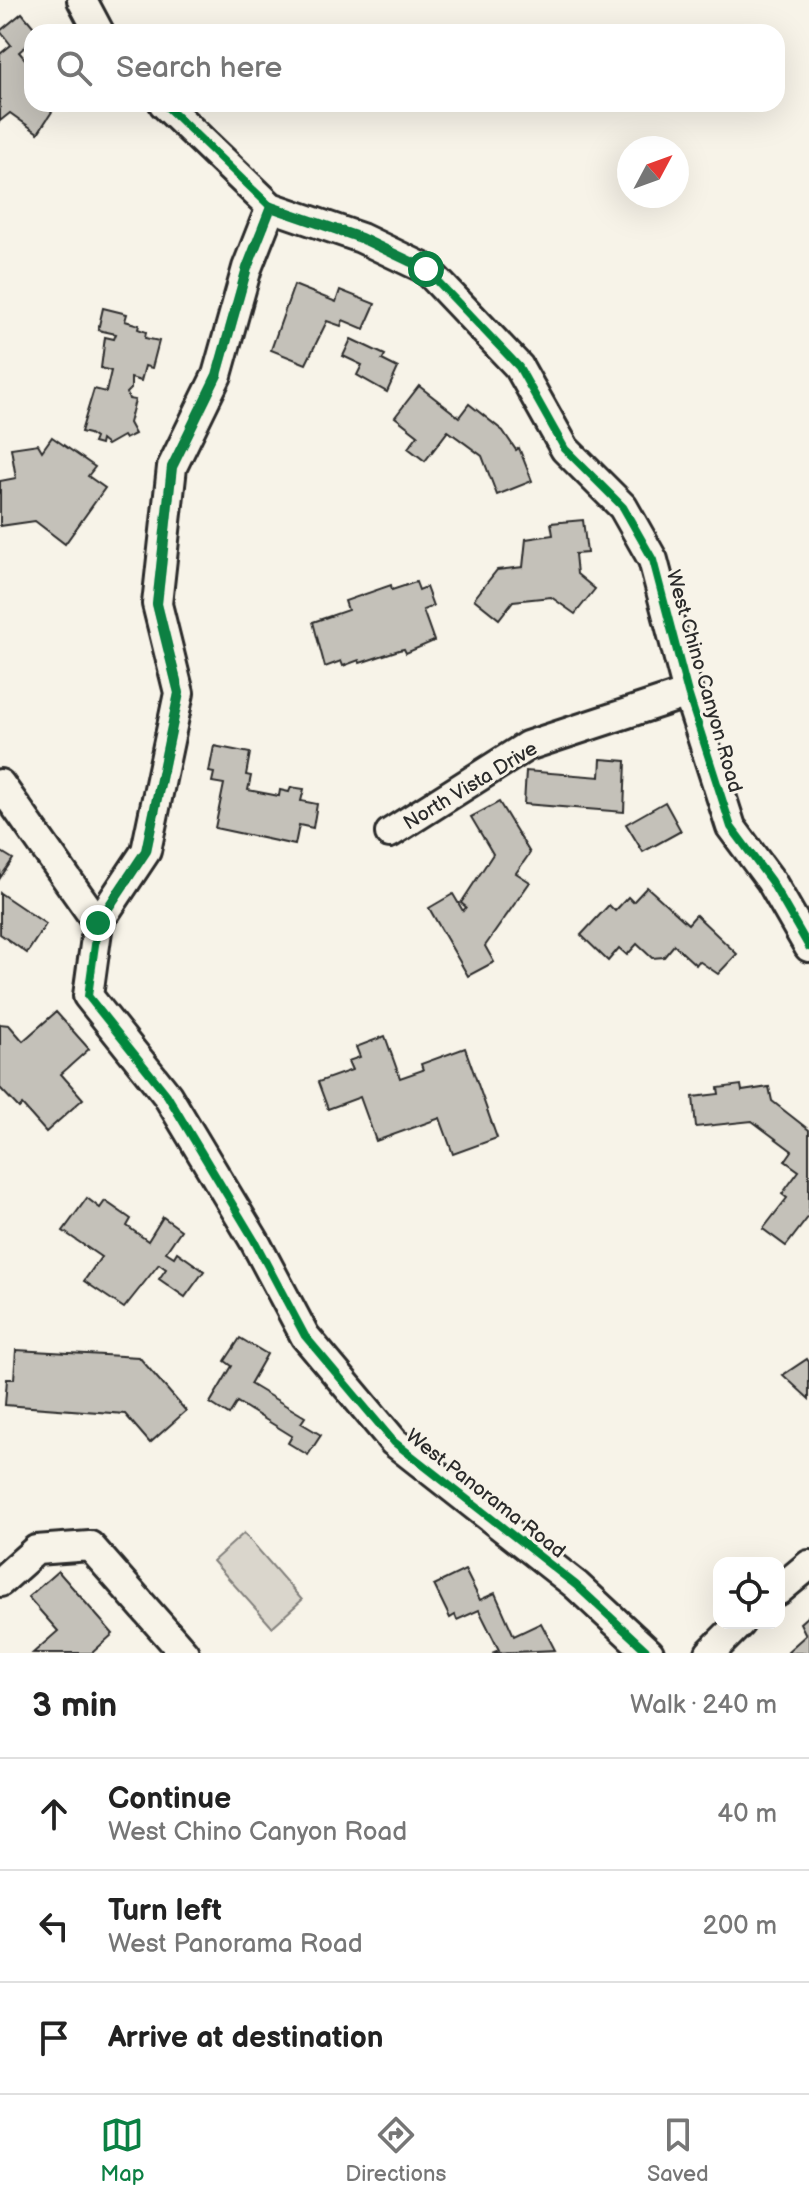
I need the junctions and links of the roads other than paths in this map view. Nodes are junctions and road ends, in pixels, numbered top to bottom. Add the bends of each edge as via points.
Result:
1 (82, 0) edge
2 (95, 24) edge
3 (172, 112) edge
4 (271, 207) junction
5 (688, 693) junction
6 (0, 784) edge
7 (390, 833) dead end
8 (98, 923) junction
9 (809, 947) edge
10 (809, 1565) edge
11 (0, 1582) edge
12 (785, 1585) edge
13 (734, 1629) edge
14 (184, 1653) edge
15 (649, 1653) edge
16 (710, 1653) edge

1 - 2 street
3 - 4 street, West Chino Canyon Road
4 - 5 street, West Chino Canyon Road via 361,238 426,269 519,367 565,449 623,507 653,560
4 - 8 street, West Panorama Road via 247,268 217,375 172,467 157,604 179,693 146,851
5 - 7 street, North Vista Drive via 527,746
5 - 9 street, West Chino Canyon Road via 731,827 771,881
6 - 8 street
8 - 15 street, West Panorama Road via 88,996 167,1095 305,1336 394,1442 576,1585
10 - 12 street
11 - 14 street via 36,1550 90,1546
13 - 16 street

